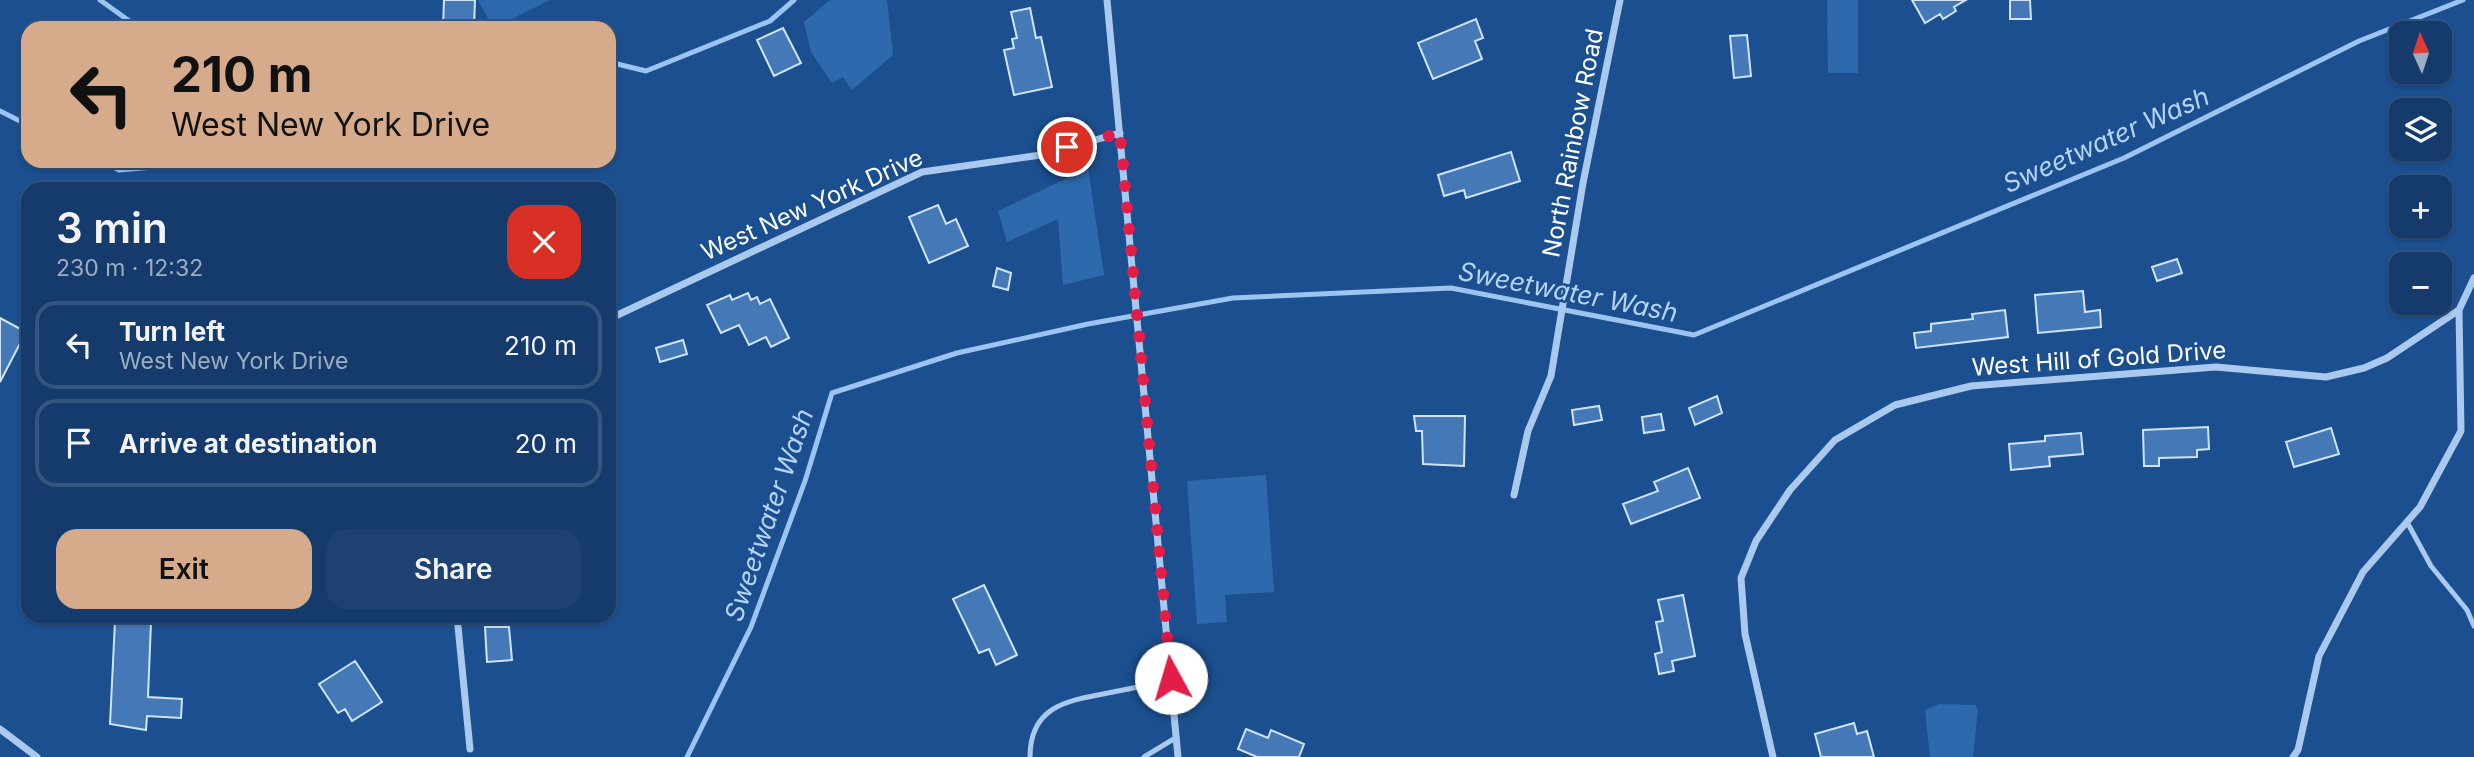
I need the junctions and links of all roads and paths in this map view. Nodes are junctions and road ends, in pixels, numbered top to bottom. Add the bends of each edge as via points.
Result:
1 (1107, 0) edge
2 (1620, 0) edge
3 (1120, 133) junction
4 (2474, 278) edge
5 (2459, 310) junction
6 (616, 315) edge
7 (1514, 495) dead end
8 (2407, 522) junction
9 (458, 623) edge
10 (2474, 626) edge
11 (1171, 678) junction
12 (0, 729) edge
13 (1177, 737) junction
14 (470, 749) dead end
15 (37, 757) edge
16 (1030, 757) edge
17 (1144, 757) edge
18 (1178, 757) edge
19 (1773, 757) edge
20 (2294, 757) edge

1 - 3 street
2 - 7 street, North Rainbow Road via 1551,376 1528,431
3 - 6 street, West New York Drive via 1041,155 922,172
3 - 11 street
4 - 5 street
5 - 8 street via 2461,431
5 - 19 street, West Hill of Gold Drive via 2387,358 2326,377 2216,367 1971,386 1895,405 1835,440 1790,490 1756,541 1741,579 1745,634
8 - 10 lane via 2431,566 2467,610
8 - 20 street via 2363,572 2319,656
9 - 14 street
11 - 13 street
11 - 16 lane via 1059,705 1038,722 1031,735
12 - 15 street
13 - 17 lane
13 - 18 street

